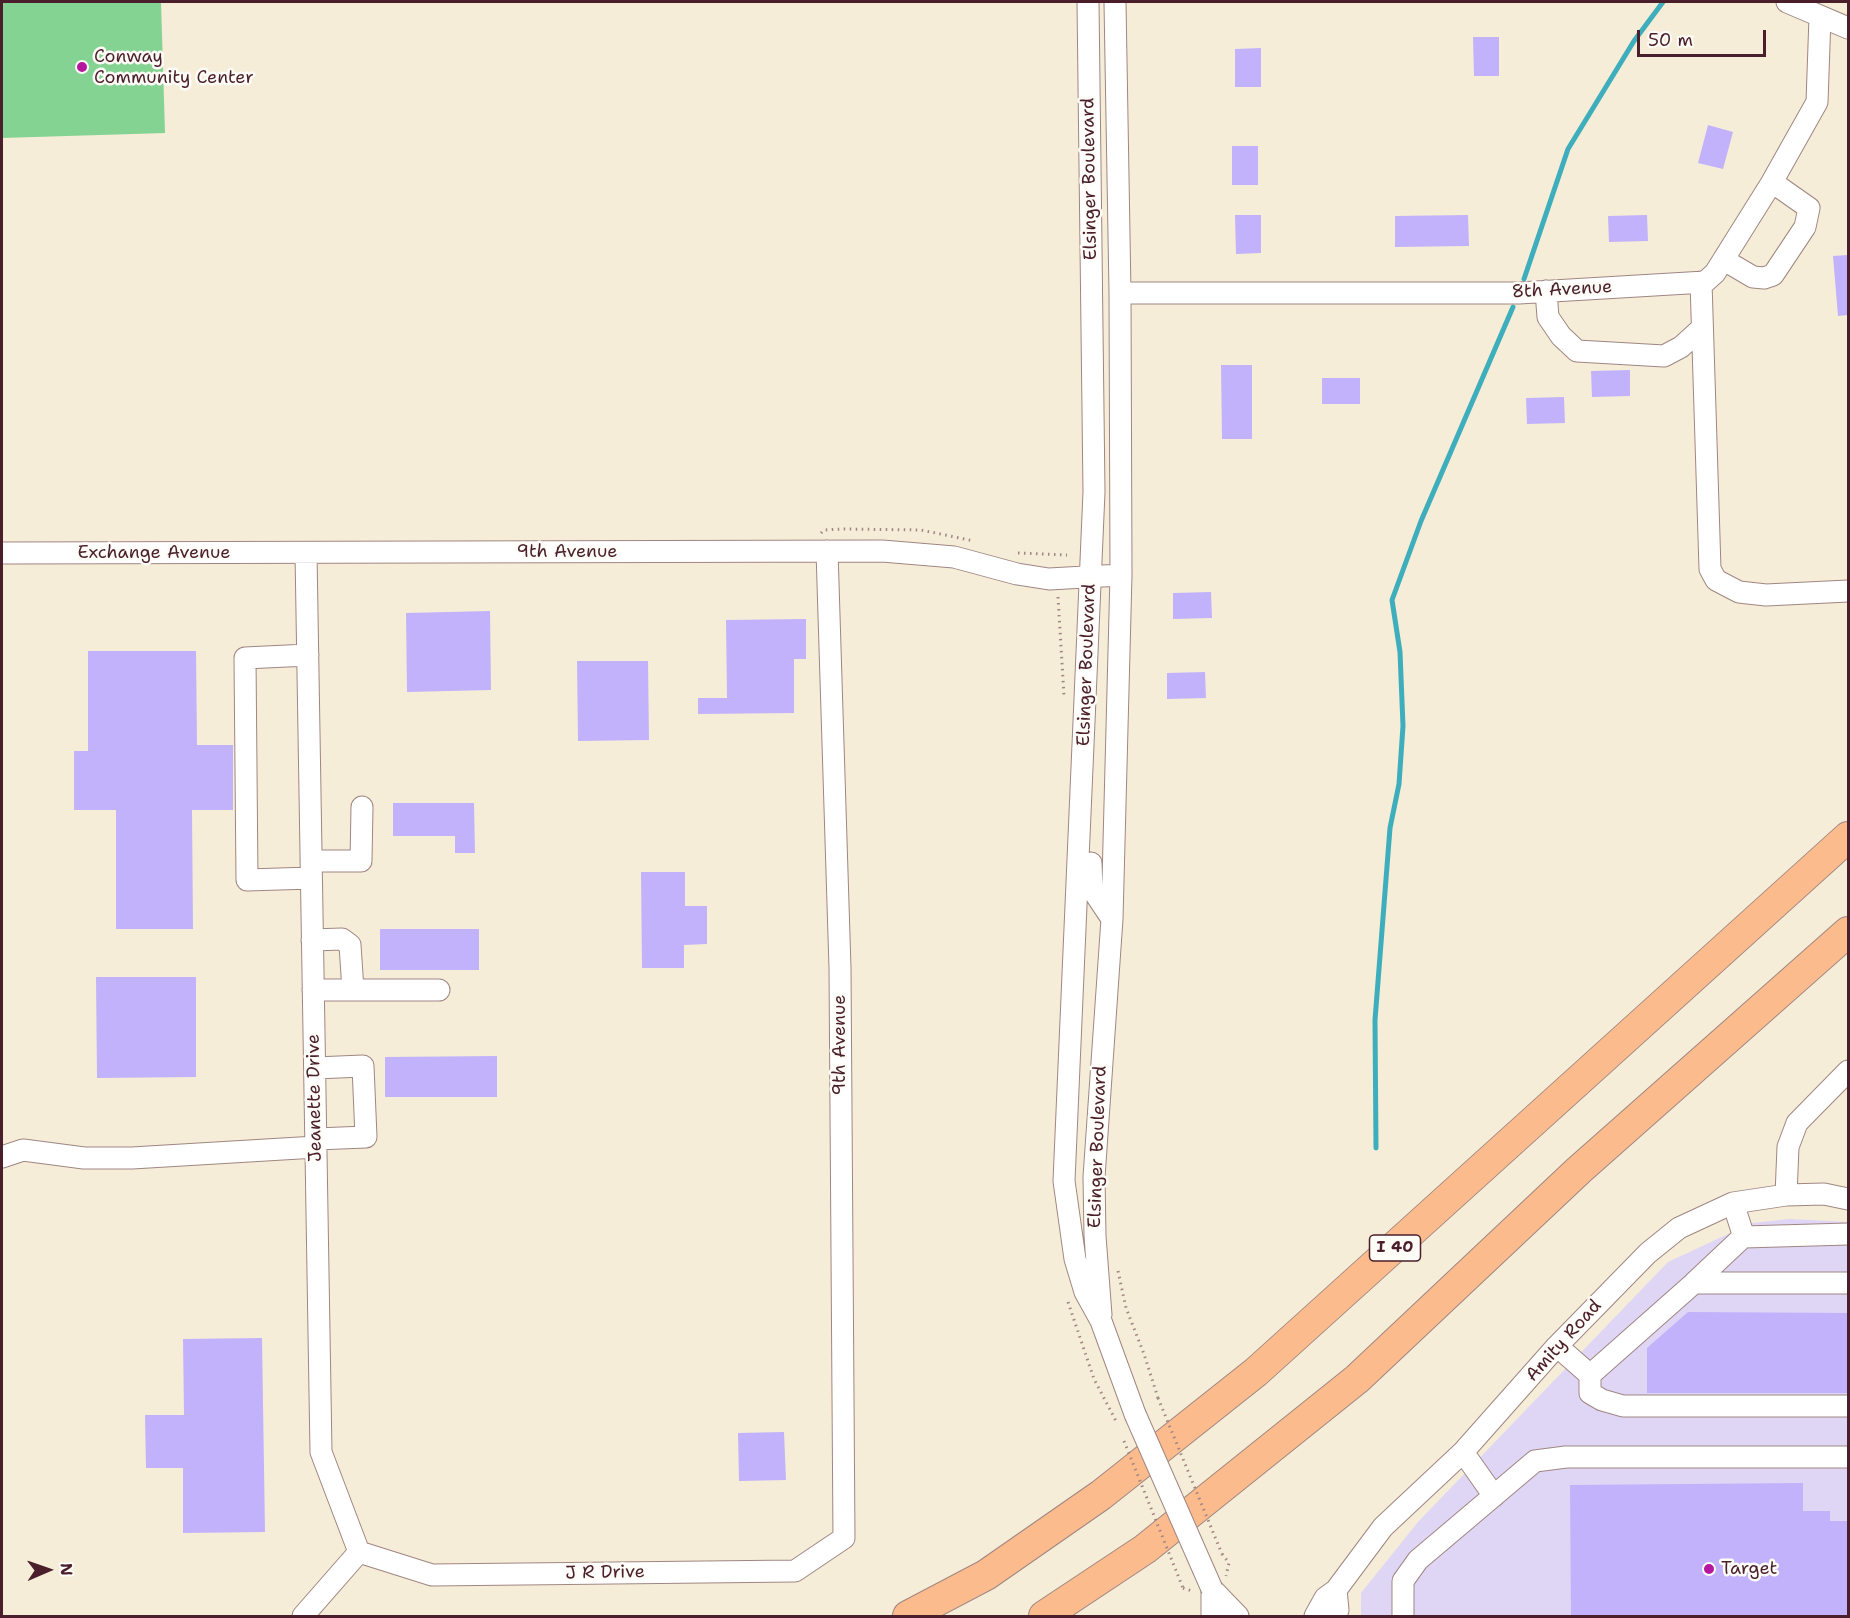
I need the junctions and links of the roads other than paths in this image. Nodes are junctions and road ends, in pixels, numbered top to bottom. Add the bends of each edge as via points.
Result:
1 (1088, 2) edge
2 (1115, 2) edge
3 (1787, 2) edge
4 (1820, 17) junction
5 (1848, 28) edge
6 (1772, 182) junction
7 (1724, 260) junction
8 (1701, 282) junction
9 (1545, 291) junction
10 (1120, 293) junction
11 (1702, 328) junction
12 (827, 551) junction
13 (2, 553) edge
14 (306, 553) junction
15 (1121, 575) junction
16 (1089, 577) junction
17 (1848, 591) edge
18 (308, 656) junction
19 (1084, 756) junction
20 (362, 807) dead end
21 (1848, 837) edge
22 (311, 869) junction
23 (1112, 918) junction
24 (1848, 932) edge
25 (312, 940) junction
26 (313, 990) junction
27 (353, 990) junction
28 (439, 990) dead end
29 (315, 1068) junction
30 (1848, 1071) edge
31 (316, 1143) junction
32 (2, 1156) edge
33 (1786, 1195) junction
34 (1848, 1199) edge
35 (1733, 1203) junction
36 (1848, 1234) edge
37 (1744, 1236) junction
38 (1848, 1282) edge
39 (1694, 1283) junction
40 (1101, 1321) junction
41 (1557, 1346) junction
42 (1590, 1375) junction
43 (1848, 1406) edge
44 (1464, 1452) junction
45 (1848, 1457) edge
46 (1494, 1496) junction
47 (844, 1538) joint
48 (359, 1552) junction
49 (1212, 1589) junction
50 (1336, 1590) junction
51 (303, 1617) edge
52 (908, 1617) edge
53 (1044, 1617) edge
54 (1212, 1617) edge
55 (1238, 1617) edge
56 (1315, 1617) edge
57 (1336, 1617) edge
58 (1403, 1617) edge

1 - 16 street, Elsinger Boulevard via 1094,492
2 - 10 street, Elsinger Boulevard
3 - 4 street
4 - 5 street
4 - 6 street via 1817,102
6 - 7 street
6 - 7 street via 1809,208 1805,227 1773,275 1764,279
7 - 8 street via 1711,279
8 - 9 street, 8th Avenue
8 - 11 street
9 - 10 street, 8th Avenue
9 - 11 street via 1548,316 1577,351 1664,356
10 - 15 street, Elsinger Boulevard
11 - 17 street via 1708,555 1716,580 1748,593
12 - 14 street, 9th Avenue
12 - 16 street, 9th Avenue via 954,557 1035,578
12 - 47 street, 9th Avenue via 840,968
13 - 14 street, Exchange Avenue
14 - 18 street, Jeanette Drive
15 - 16 street, 9th Avenue
15 - 23 street, Elsinger Boulevard
16 - 19 street, Elsinger Boulevard
18 - 22 street, Jeanette Drive
18 - 22 street via 245,658 247,880
19 - 23 street via 1093,793 1091,882 1094,895
19 - 40 street, Elsinger Boulevard via 1064,1181 1075,1259 1085,1292
20 - 22 street via 360,861
21 - 52 highway, I 40 via 1256,1372 1101,1496 986,1575
22 - 25 street, Jeanette Drive
23 - 40 street, Elsinger Boulevard via 1094,1177
24 - 53 highway via 1578,1170 1357,1379 1145,1549
25 - 26 street, Jeanette Drive
25 - 27 street via 342,939 350,945
26 - 27 street
26 - 29 street, Jeanette Drive
27 - 28 street
29 - 31 street, Jeanette Drive
29 - 31 street via 363,1066 366,1137
30 - 33 street via 1797,1123 1788,1147
31 - 32 street via 132,1158 84,1158 23,1150
31 - 48 street, Jeanette Drive via 321,1452
33 - 34 street, Amity Road via 1824,1194
33 - 35 street, Amity Road
35 - 37 street
35 - 41 street, Amity Road via 1679,1228 1648,1253
36 - 37 street
37 - 39 street
38 - 39 street
39 - 42 street
40 - 49 street, Elsinger Boulevard, bridge via 1135,1414
41 - 42 street
41 - 44 street, Amity Road
42 - 43 street via 1590,1392 1623,1406
44 - 46 street
44 - 50 street, Amity Road via 1383,1527
45 - 46 street via 1566,1457 1535,1461
46 - 58 street via 1418,1560 1403,1581
47 - 48 street, J R Drive via 795,1571 432,1575
48 - 51 street
49 - 54 street, Elsinger Boulevard
49 - 55 street, Elsinger Boulevard
50 - 56 street, Amity Road via 1325,1598
50 - 57 street

